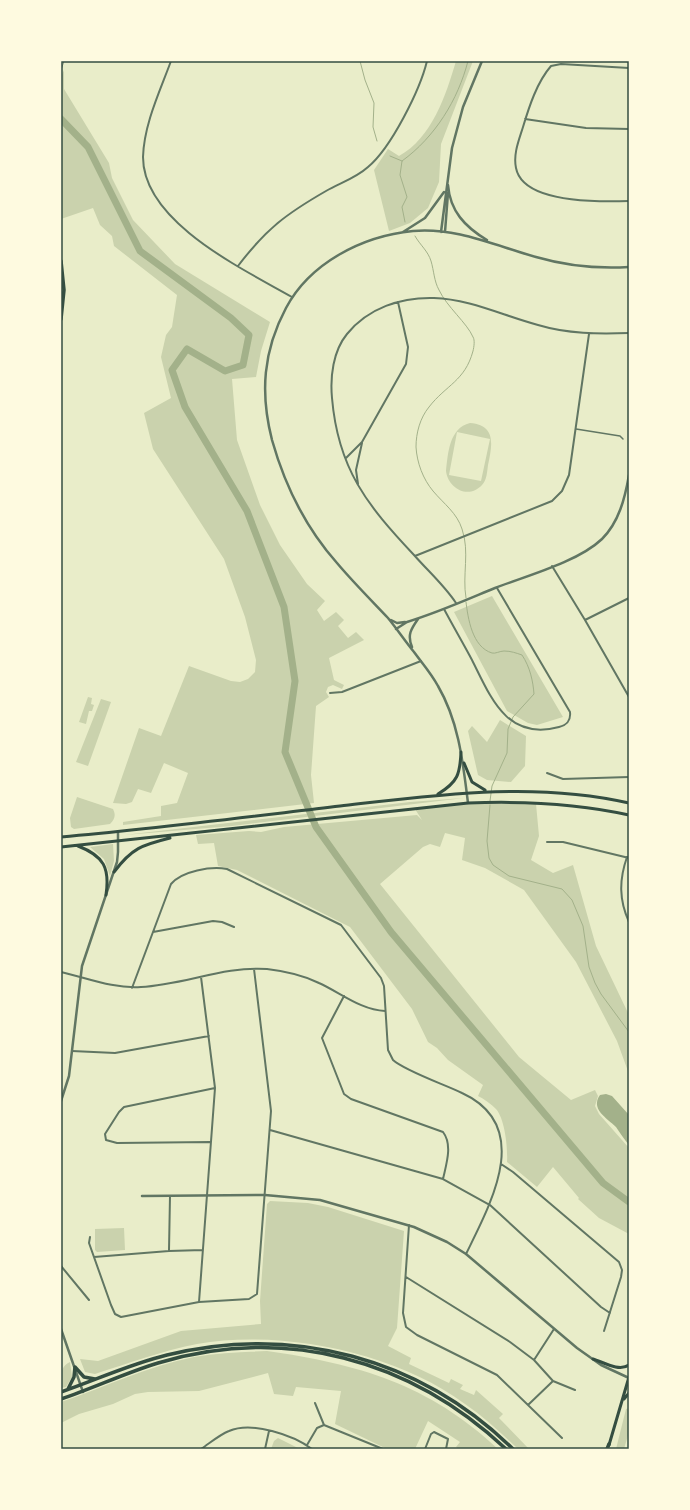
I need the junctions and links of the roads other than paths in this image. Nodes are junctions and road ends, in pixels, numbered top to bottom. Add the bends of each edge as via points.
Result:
1 (171, 61) edge
2 (426, 61) edge
3 (482, 61) edge
4 (561, 62) edge
5 (629, 68) edge
6 (525, 119) junction
7 (629, 129) edge
8 (448, 182) junction
9 (446, 190) junction
10 (629, 201) edge
11 (443, 232) junction
12 (400, 233) junction
13 (490, 242) junction
14 (61, 261) edge
15 (238, 266) junction
16 (629, 267) edge
17 (292, 296) junction
18 (398, 302) junction
19 (61, 319) edge
20 (589, 334) junction
21 (629, 334) edge
22 (576, 429) junction
23 (622, 439) dead end
24 (362, 442) junction
25 (346, 458) junction
26 (629, 475) edge
27 (358, 485) junction
28 (415, 556) junction
29 (552, 566) junction
30 (497, 588) junction
31 (629, 598) edge
32 (456, 603) junction
33 (444, 608) junction
34 (388, 619) junction
35 (418, 619) junction
36 (585, 620) junction
37 (407, 622) junction
38 (396, 628) junction
39 (414, 652) junction
40 (422, 661) junction
41 (330, 693) dead end
42 (629, 697) edge
43 (461, 752) junction
44 (464, 763) junction
45 (547, 773) dead end
46 (629, 777) edge
47 (487, 791) junction
48 (466, 792) junction
49 (437, 795) junction
50 (629, 802) edge
51 (468, 803) junction
52 (629, 815) edge
53 (118, 832) junction
54 (179, 836) junction
55 (61, 838) edge
56 (118, 841) junction
57 (547, 842) dead end
58 (77, 845) junction
59 (61, 847) edge
60 (628, 858) edge
61 (114, 872) junction
62 (106, 895) junction
63 (629, 922) edge
64 (234, 927) dead end
65 (153, 932) junction
66 (254, 968) junction
67 (61, 972) edge
68 (80, 976) junction
69 (201, 977) junction
70 (132, 988) junction
71 (344, 996) junction
72 (385, 1011) junction
73 (209, 1036) junction
74 (72, 1051) junction
75 (214, 1088) junction
76 (61, 1101) edge
77 (270, 1130) junction
78 (210, 1142) junction
79 (501, 1164) junction
80 (443, 1179) junction
81 (207, 1195) junction
82 (142, 1196) dead end
83 (170, 1196) junction
84 (265, 1196) junction
85 (490, 1205) junction
86 (409, 1225) junction
87 (90, 1237) dead end
88 (203, 1250) junction
89 (169, 1251) junction
90 (466, 1254) junction
91 (94, 1257) junction
92 (61, 1266) edge
93 (406, 1278) junction
94 (89, 1300) dead end
95 (199, 1302) junction
96 (610, 1313) junction
97 (61, 1329) edge
98 (554, 1329) junction
99 (604, 1331) dead end
100 (593, 1359) junction
101 (534, 1360) junction
102 (629, 1365) edge
103 (75, 1367) junction
104 (629, 1378) edge
105 (98, 1379) junction
106 (553, 1381) junction
107 (81, 1385) junction
108 (68, 1390) junction
109 (575, 1390) dead end
110 (61, 1392) edge
111 (83, 1392) junction
112 (629, 1393) edge
113 (61, 1399) edge
114 (315, 1403) dead end
115 (528, 1405) junction
116 (621, 1405) junction
117 (324, 1425) junction
118 (269, 1431) junction
119 (562, 1438) dead end
120 (609, 1444) joint
121 (306, 1445) junction
122 (201, 1449) edge
123 (265, 1449) edge
124 (312, 1449) edge
125 (383, 1449) edge
126 (425, 1449) edge
127 (446, 1449) edge
128 (506, 1449) edge
129 (513, 1449) edge
130 (607, 1449) edge

1 - 15 street via 146,133 143,156 146,176 152,191 175,220 196,239
2 - 15 street via 412,101 378,158 358,175 282,219 260,237
3 - 8 street via 463,107 452,148
4 - 5 street
4 - 6 street via 551,66 547,72
6 - 7 street via 586,128
6 - 10 street via 515,155 516,169 521,180 540,192 577,200
8 - 9 street
8 - 11 street
8 - 13 street via 452,205 458,217 475,233
9 - 11 street
9 - 12 street via 425,218
11 - 12 street
11 - 13 street
12 - 17 street via 337,256 314,272
13 - 16 street via 556,262 593,267
14 - 19 main road via 64,290
15 - 17 street
17 - 34 street via 274,335 264,389 267,422 278,461 294,500 309,527 335,561
18 - 20 street via 434,298 460,302 539,325
18 - 24 street via 407,338 407,358
18 - 25 street via 370,312 361,319 344,338 338,351 331,385 335,423
20 - 21 street
20 - 22 street
22 - 23 street via 620,436
22 - 28 street via 566,483 556,498
24 - 25 street
24 - 27 street via 356,470
25 - 27 street
26 - 29 street via 620,511 602,538 586,551
27 - 28 street via 379,516
28 - 32 street via 440,581
29 - 30 street
29 - 36 street
30 - 32 street
30 - 33 street via 570,712 566,725 539,730 526,728 503,713 492,698
31 - 36 street
32 - 33 street
33 - 35 street
34 - 37 street via 397,623
34 - 38 street
35 - 37 street
35 - 39 street via 409,634
36 - 42 street
37 - 38 street
38 - 39 street
39 - 40 street
40 - 41 street via 342,692
40 - 43 street via 446,701 454,721
43 - 44 street
43 - 49 main road via 456,781
44 - 47 main road via 472,782
44 - 48 street
45 - 46 street via 563,779
47 - 48 main road
47 - 50 main road via 584,796
48 - 49 main road
48 - 51 street
49 - 53 main road
51 - 52 main road via 505,802 575,806
51 - 54 main road
53 - 55 main road
53 - 56 street
54 - 56 main road
54 - 61 main road via 140,846 122,861
56 - 58 main road
56 - 61 street
57 - 60 street via 563,842
58 - 59 main road
58 - 62 main road via 95,853 104,865 108,882
60 - 63 street via 620,892
61 - 62 street
62 - 68 street
64 - 65 street via 213,921
65 - 70 street
65 - 72 street via 175,879 186,874 217,869 234,872 332,920 344,929 381,978
66 - 69 street
66 - 71 street via 282,971 309,978
66 - 77 street via 269,1090
67 - 68 street
68 - 70 street
68 - 74 street
69 - 70 street
69 - 73 street
71 - 72 street via 371,1009
71 - 80 street via 322,1038 344,1094 350,1099 443,1132 447,1138 448,1150
72 - 79 street via 388,1050 393,1060 483,1105 496,1123 502,1146
73 - 74 street via 115,1053
73 - 75 street
74 - 76 street via 69,1076
75 - 78 street
75 - 78 street via 124,1107 105,1134 106,1140 117,1143
77 - 80 street
77 - 84 street
78 - 81 street
79 - 85 street
79 - 96 street via 619,1262 621,1277
80 - 85 street
81 - 83 street
81 - 84 street
81 - 88 street
82 - 83 street
83 - 89 street
84 - 86 street via 327,1202
84 - 95 street via 257,1294 249,1299
85 - 90 street
85 - 96 street via 601,1308
86 - 90 street
86 - 93 street
87 - 91 street via 89,1243
88 - 89 street
88 - 95 street
89 - 91 street
90 - 98 street
91 - 95 street via 115,1314 118,1316 124,1318
92 - 94 street
93 - 101 street via 510,1342
93 - 115 street via 403,1314 406,1326 417,1335 497,1375
96 - 99 street
97 - 103 street
98 - 100 street
98 - 101 street
100 - 102 main road via 618,1367
100 - 104 street
101 - 106 street
103 - 105 main road via 84,1377
103 - 107 street
103 - 108 main road via 74,1379
104 - 116 main road
105 - 107 main road
105 - 129 main road via 145,1361 198,1349 233,1344 271,1343 312,1348 365,1359 412,1378 450,1398
106 - 109 street
106 - 115 street
107 - 108 main road
107 - 111 street
108 - 110 main road
111 - 113 main road
111 - 128 main road via 157,1363 201,1353 248,1348 305,1350 372,1366 422,1388 462,1413
112 - 116 main road
114 - 117 street
115 - 119 street
116 - 120 main road
117 - 121 street via 317,1428
117 - 125 street
118 - 121 street
118 - 122 street via 236,1429 223,1434
118 - 123 street
120 - 130 main road
121 - 124 street
126 - 127 street via 430,1434 434,1432 448,1439

